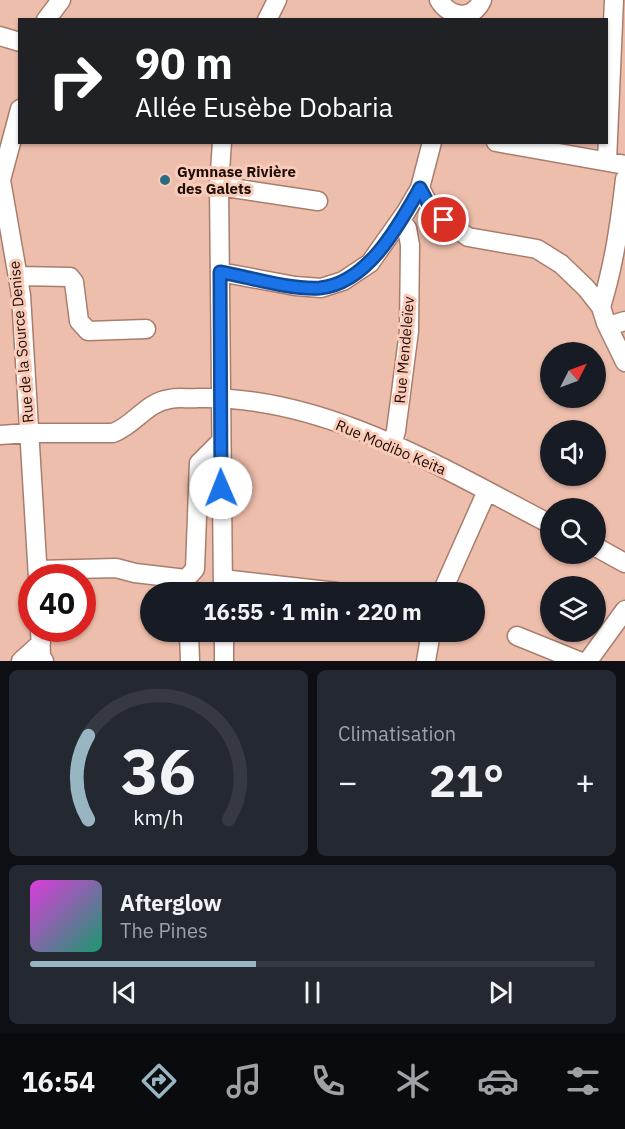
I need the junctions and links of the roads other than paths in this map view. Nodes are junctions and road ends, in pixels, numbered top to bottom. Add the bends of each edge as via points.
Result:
1 (61, 0) edge
2 (277, 0) edge
3 (439, 0) edge
4 (482, 0) edge
5 (614, 0) edge
6 (48, 18) edge
7 (268, 18) edge
8 (0, 36) edge
9 (18, 41) edge
10 (18, 116) edge
11 (608, 138) edge
12 (222, 144) edge
13 (431, 144) edge
14 (508, 144) edge
15 (608, 144) edge
16 (607, 161) junction
17 (625, 165) edge
18 (625, 179) edge
19 (219, 186) junction
20 (420, 188) junction
21 (318, 201) dead end
22 (401, 221) junction
23 (220, 272) junction
24 (18, 276) junction
25 (601, 307) junction
26 (616, 324) edge
27 (146, 329) dead end
28 (625, 362) edge
29 (222, 398) junction
30 (28, 433) junction
31 (0, 435) edge
32 (220, 442) junction
33 (392, 444) junction
34 (487, 491) junction
35 (540, 519) edge
36 (606, 553) edge
37 (625, 563) edge
38 (37, 564) edge
39 (96, 570) edge
40 (170, 582) edge
41 (188, 582) edge
42 (223, 582) edge
43 (446, 582) edge
44 (625, 610) edge
45 (517, 636) dead end
46 (189, 642) edge
47 (224, 642) edge
48 (429, 642) edge
49 (42, 644) edge
50 (599, 657) edge
51 (21, 661) edge
52 (190, 661) edge
53 (224, 661) edge
54 (426, 661) edge
55 (579, 661) edge

1 - 6 street
2 - 7 street
3 - 4 street via 444,9 457,15 471,13
5 - 11 street
8 - 9 street
10 - 24 street, Rue de la Source Denise via 1,180
12 - 19 street
13 - 20 street
14 - 16 street
15 - 16 street
16 - 17 street
18 - 25 street via 613,264
19 - 21 street
19 - 23 street
20 - 22 street
20 - 25 street via 429,205 468,237 537,249 561,264
22 - 23 street via 370,263 344,281 321,288
22 - 33 street, Rue Mendeleïev via 407,228 410,245 409,331
23 - 29 street
24 - 27 street via 70,277 79,321 88,331
24 - 30 street, Rue de la Source Denise
25 - 26 street
26 - 28 street
29 - 30 street, Rue Modibo Keita via 162,401 113,433
29 - 32 street
29 - 33 street, Rue Modibo Keita via 279,404
30 - 31 street, Rue Modibo Keita
30 - 38 street, Rue de la Source Denise
32 - 41 street via 199,463 195,570
32 - 42 street
33 - 34 street, Rue Modibo Keita
34 - 35 street, Rue Modibo Keita
34 - 43 street
36 - 37 street
39 - 40 street via 116,568
44 - 50 street
45 - 55 street
46 - 52 street
47 - 53 street
48 - 54 street
49 - 51 street

